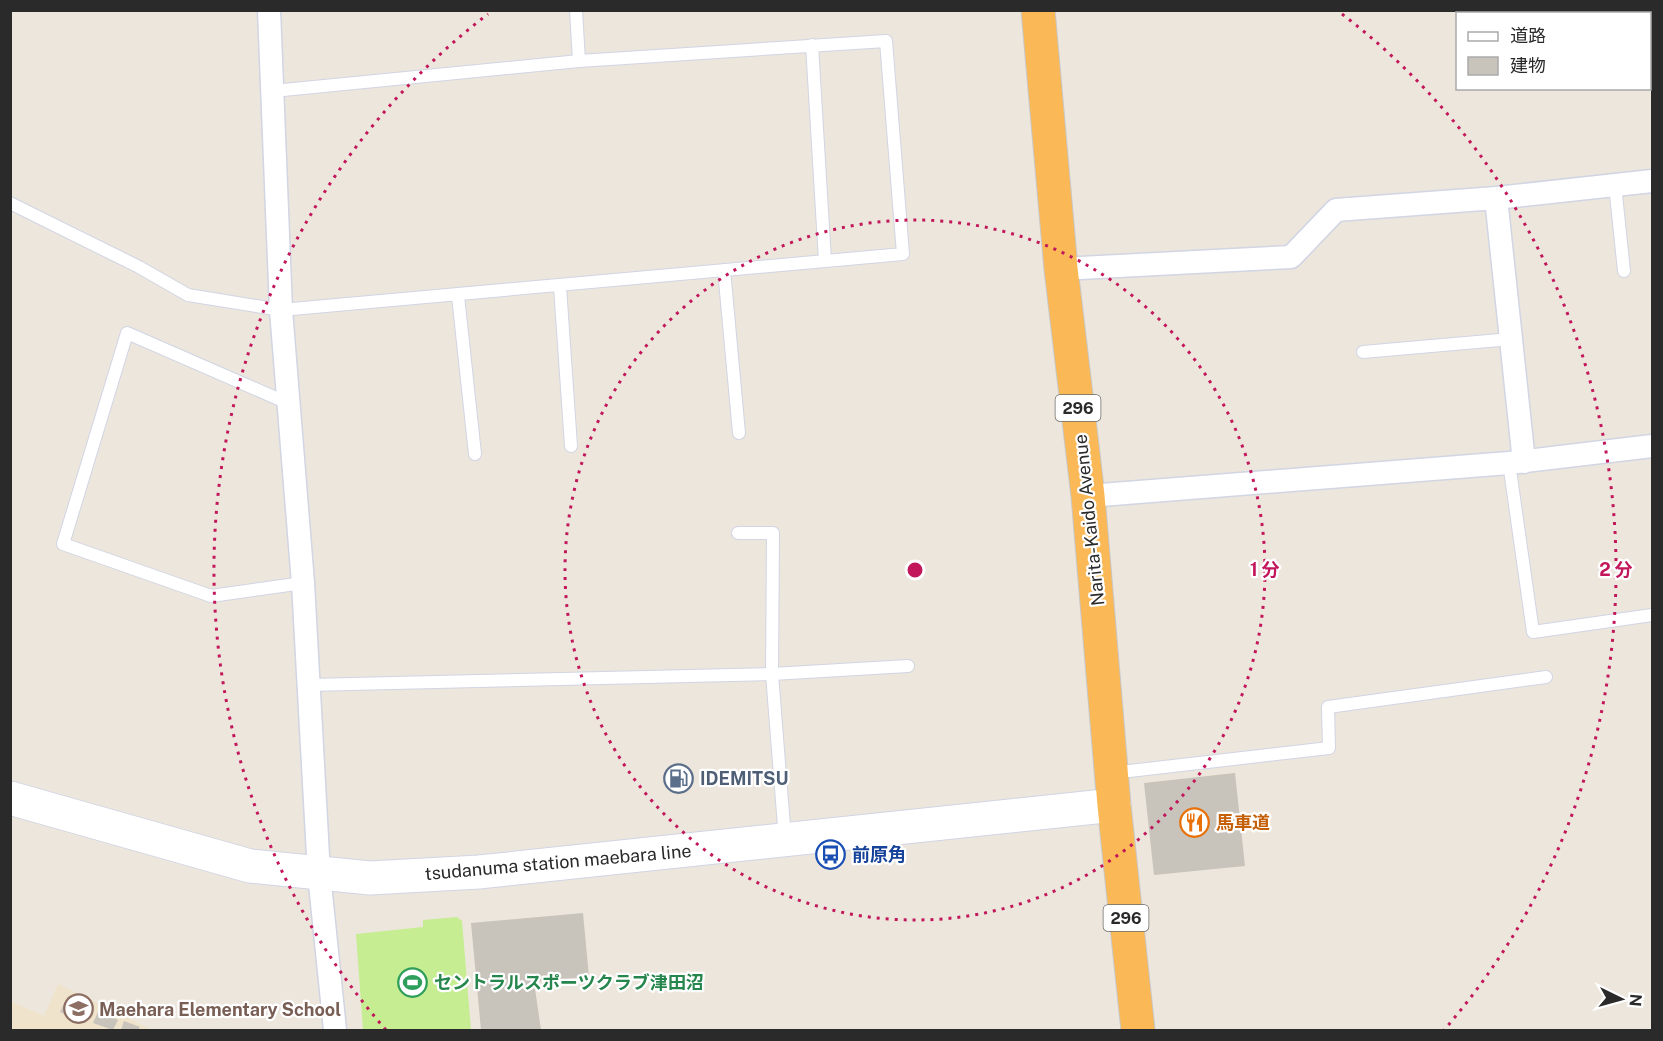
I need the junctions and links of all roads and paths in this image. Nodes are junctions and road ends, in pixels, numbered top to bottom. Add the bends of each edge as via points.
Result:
1 (269, 10) edge
2 (576, 10) edge
3 (1038, 10) edge
4 (812, 45) junction
5 (579, 61) junction
6 (273, 91) junction
7 (1653, 181) edge
8 (1615, 185) junction
9 (1496, 198) junction
10 (10, 203) edge
11 (825, 261) junction
12 (1061, 269) junction
13 (724, 270) junction
14 (1624, 271) dead end
15 (560, 287) junction
16 (458, 297) junction
17 (281, 310) junction
18 (1511, 339) junction
19 (1363, 352) dead end
20 (290, 404) junction
21 (739, 433) dead end
22 (571, 446) dead end
23 (1653, 447) edge
24 (476, 454) dead end
25 (1516, 462) junction
26 (1088, 496) junction
27 (738, 533) dead end
28 (303, 583) junction
29 (1653, 615) edge
30 (908, 666) dead end
31 (772, 674) junction
32 (1546, 677) dead end
33 (309, 685) junction
34 (1112, 773) junction
35 (10, 798) edge
36 (1114, 805) junction
37 (785, 840) junction
38 (319, 874) junction
39 (334, 1030) edge
40 (1138, 1030) edge

1 - 6 street
2 - 5 lane
3 - 12 highway, Narita-Kaido Avenue / 296
4 - 5 lane
4 - 11 lane
4 - 11 lane via 886,41 903,254
5 - 6 lane
6 - 17 street
7 - 8 street
8 - 9 street
8 - 14 lane
9 - 12 street via 1336,210 1291,257
9 - 18 street
10 - 17 lane via 188,295
11 - 13 lane
12 - 26 highway, Narita-Kaido Avenue / 296
13 - 15 lane
13 - 21 lane
15 - 16 lane
15 - 22 lane
16 - 17 lane
16 - 24 lane
17 - 20 street
18 - 19 lane
18 - 25 street
20 - 28 street
20 - 28 lane via 127,333 63,544 211,596
23 - 25 street
25 - 26 street
25 - 29 lane via 1533,632
26 - 34 highway, Narita-Kaido Avenue / 296
27 - 31 lane via 772,533
28 - 33 street
30 - 31 lane
31 - 33 lane
31 - 37 lane
32 - 34 lane via 1328,707 1329,748
33 - 38 street
34 - 36 highway, Narita-Kaido Avenue / 296
35 - 38 main road, tsudanuma station maebara line via 250,866
36 - 37 main road, tsudanuma station maebara line
36 - 40 highway, Narita-Kaido Avenue / 296
37 - 38 main road, tsudanuma station maebara line via 479,872 370,878
38 - 39 street

